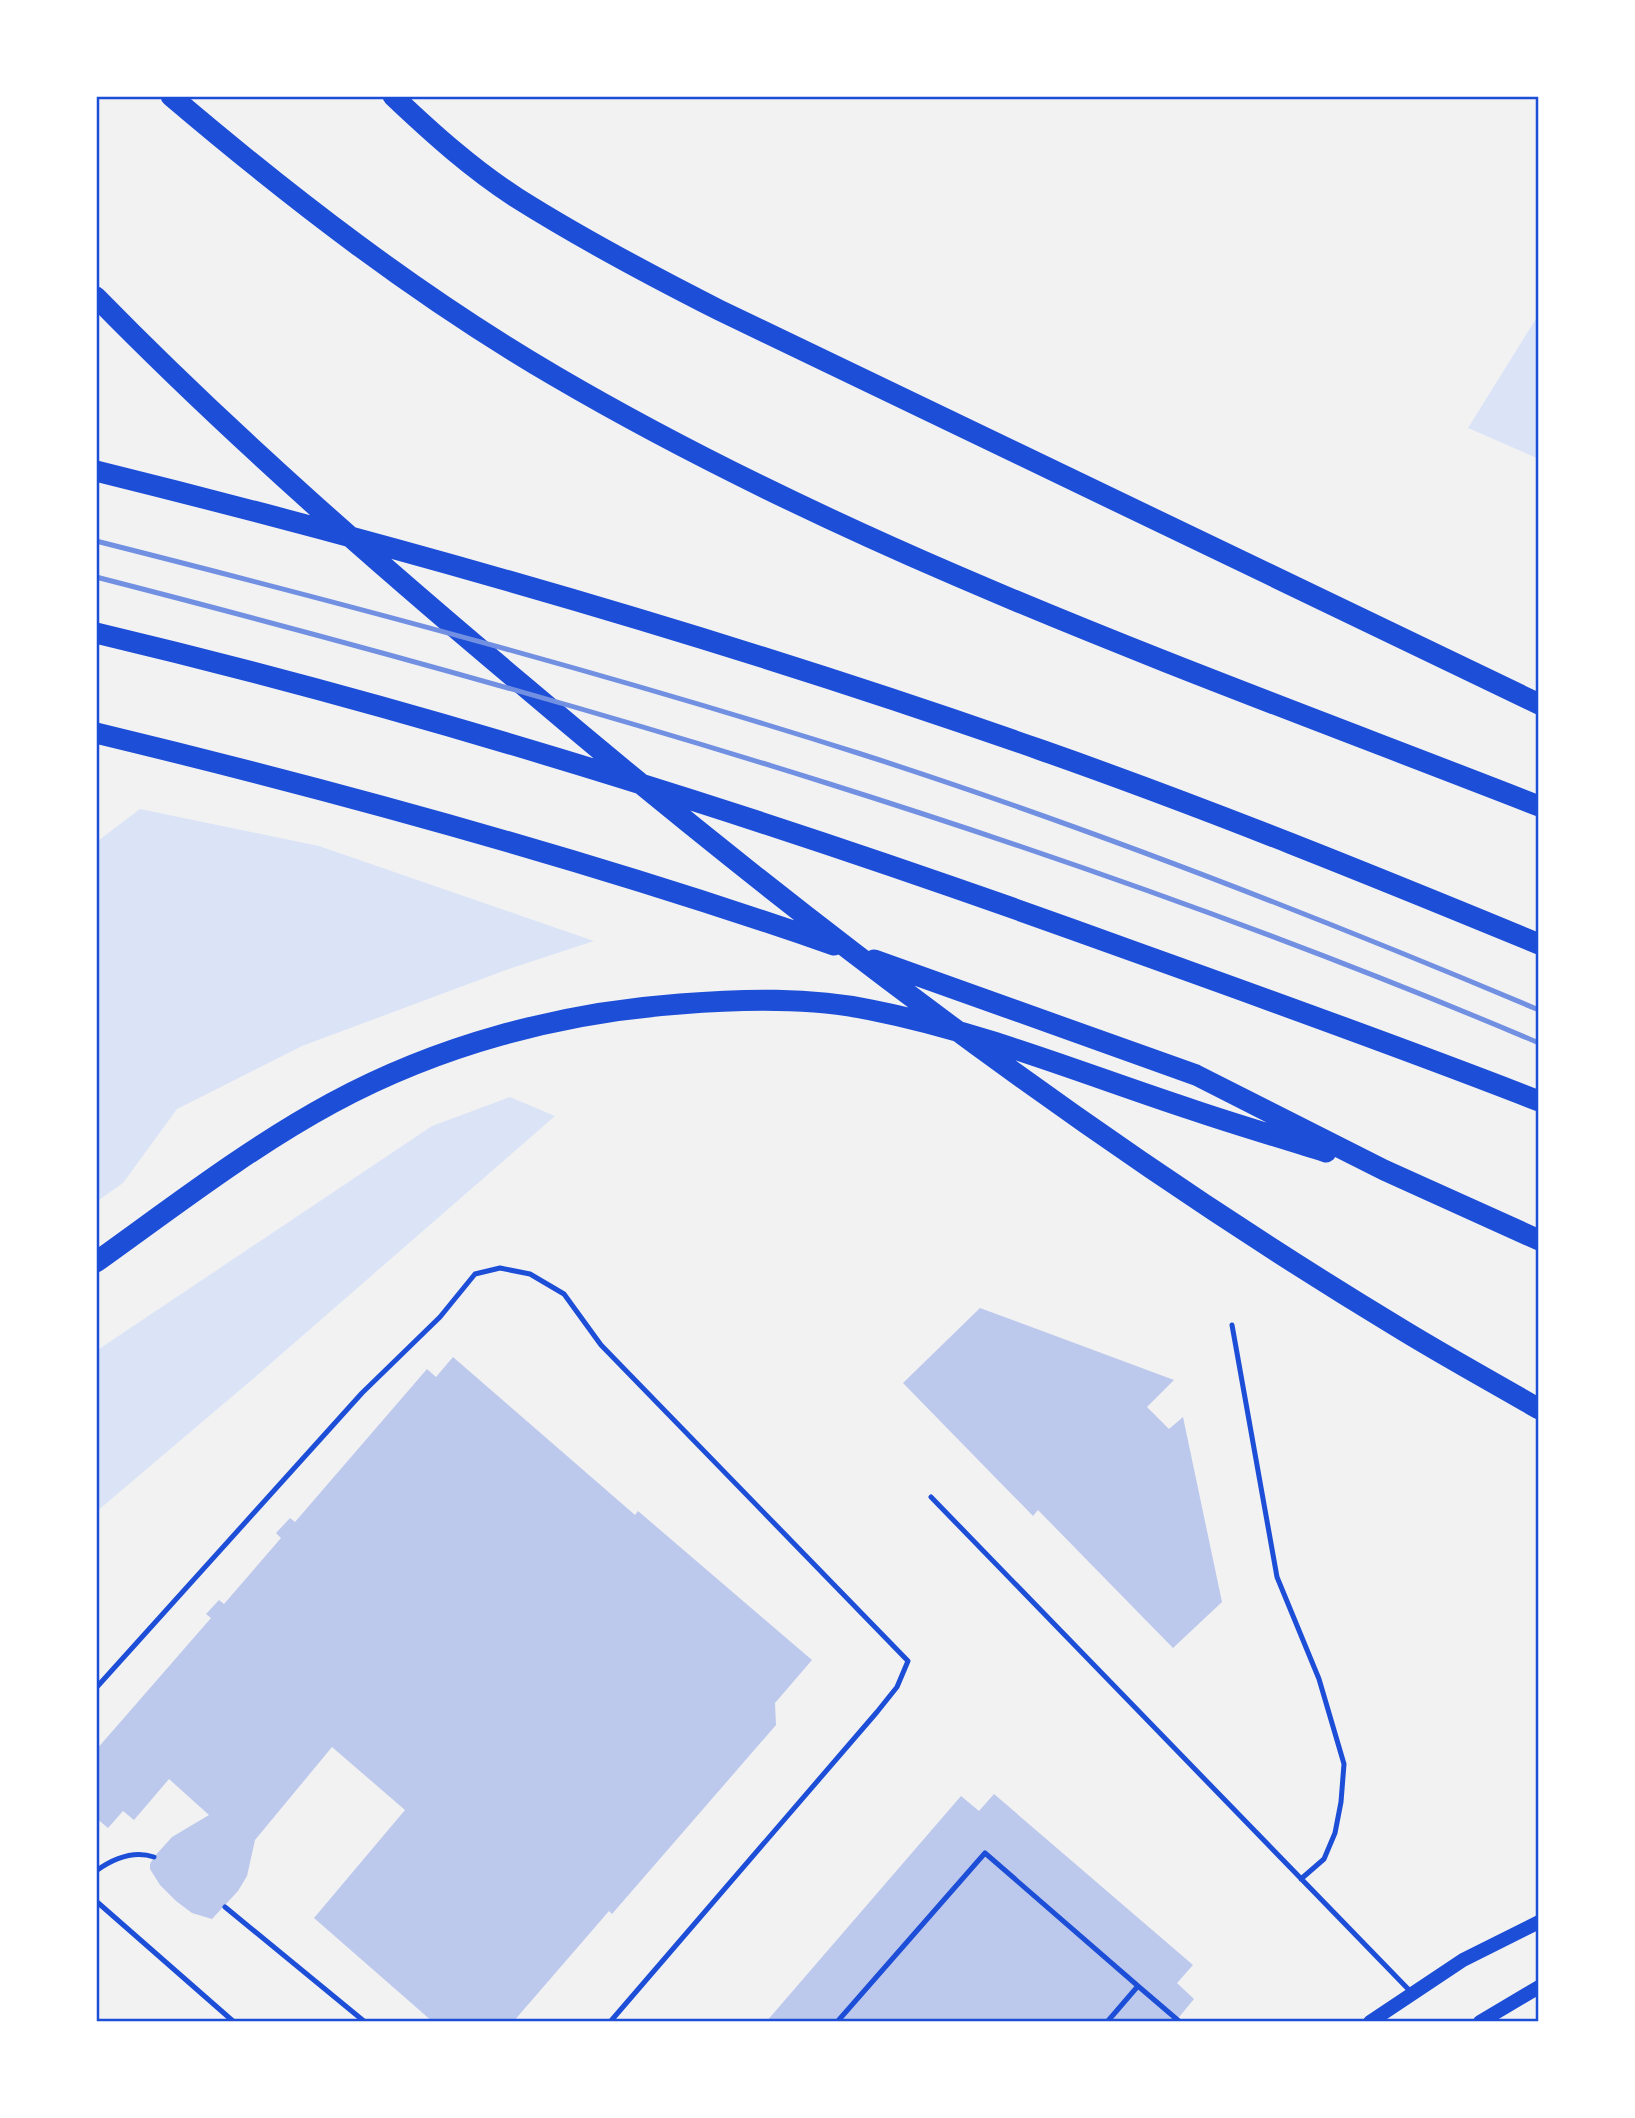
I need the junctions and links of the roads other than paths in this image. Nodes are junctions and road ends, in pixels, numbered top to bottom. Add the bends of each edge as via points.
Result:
1 (171, 96) edge
2 (393, 96) edge
3 (96, 297) edge
4 (96, 471) edge
5 (96, 633) edge
6 (1539, 704) edge
7 (96, 733) edge
8 (1539, 806) edge
9 (1539, 944) edge
10 (1539, 1101) edge
11 (1384, 1170) junction
12 (1539, 1240) edge
13 (96, 1262) edge
14 (1232, 1325) dead end
15 (1539, 1409) edge
16 (931, 1497) dead end
17 (96, 1688) edge
18 (154, 1857) dead end
19 (96, 1871) edge
20 (1301, 1879) junction
21 (96, 1901) edge
22 (225, 1907) dead end
23 (1539, 1922) edge
24 (1138, 1986) junction
25 (1539, 1986) edge
26 (1412, 1994) junction
27 (234, 2022) edge
28 (365, 2022) edge
29 (610, 2022) edge
30 (837, 2022) edge
31 (1107, 2022) edge
32 (1180, 2022) edge
33 (1370, 2022) edge
34 (1480, 2022) edge

1 - 8 highway via 388,267 553,375 723,468 948,572 1088,630
2 - 6 highway via 460,156 516,197 644,271
3 - 15 highway via 204,403 385,567 806,916 1066,1109 1298,1265
4 - 9 highway via 403,550 902,703 1166,797
5 - 10 highway via 490,738 870,857
7 - 11 highway via 508,840 771,923 1196,1075
11 - 12 highway
11 - 13 highway via 1194,1111 1046,1057 922,1022 820,1003 717,1001 561,1021 416,1064 277,1135
14 - 20 lane via 1277,1577 1318,1679 1344,1765 1335,1833 1324,1859
16 - 20 lane
17 - 29 lane via 475,1275 500,1268 530,1274 564,1294 601,1345 908,1661 897,1687 877,1712
18 - 19 lane via 129,1855
20 - 26 lane
21 - 27 lane
22 - 28 lane
23 - 26 main road via 1464,1960
24 - 30 lane via 985,1853
24 - 31 lane
24 - 32 lane
25 - 34 main road
26 - 33 main road

